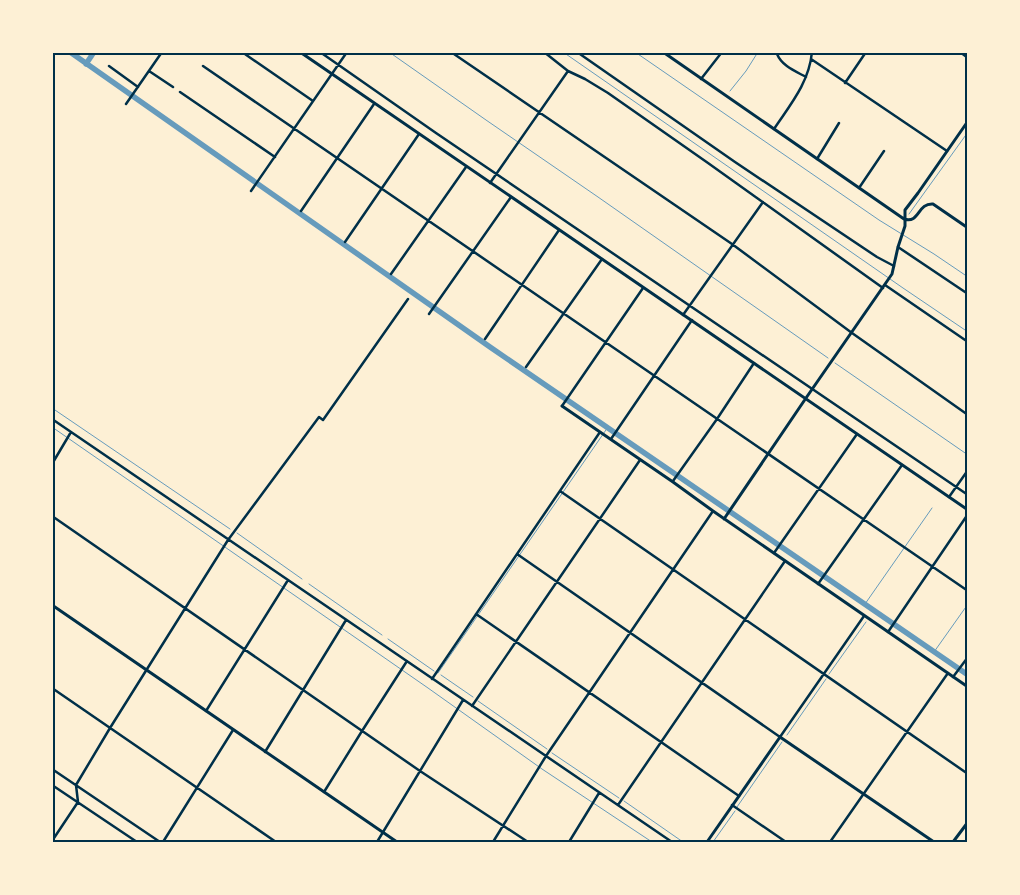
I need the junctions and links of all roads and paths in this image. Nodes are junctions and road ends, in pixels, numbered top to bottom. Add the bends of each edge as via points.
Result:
1 (162, 52) edge
2 (242, 52) edge
3 (300, 52) edge
4 (320, 52) edge
5 (346, 52) edge
6 (451, 52) edge
7 (544, 52) edge
8 (577, 52) edge
9 (722, 52) edge
10 (812, 52) edge
11 (866, 52) edge
12 (960, 52) edge
13 (665, 53) edge
14 (777, 54) dead end
15 (968, 58) edge
16 (811, 60) junction
17 (338, 65) junction
18 (109, 66) dead end
19 (203, 66) dead end
20 (149, 71) junction
21 (568, 71) junction
22 (331, 74) junction
23 (806, 77) junction
24 (701, 79) junction
25 (846, 83) junction
26 (138, 87) junction
27 (173, 87) dead end
28 (180, 92) dead end
29 (313, 101) junction
30 (126, 104) dead end
31 (374, 104) junction
32 (539, 112) junction
33 (968, 121) edge
34 (839, 123) dead end
35 (294, 129) junction
36 (774, 129) junction
37 (419, 134) junction
38 (884, 151) dead end
39 (947, 151) junction
40 (275, 157) junction
41 (337, 158) junction
42 (817, 159) junction
43 (466, 167) junction
44 (496, 174) junction
45 (490, 183) junction
46 (859, 188) junction
47 (381, 189) junction
48 (252, 190) dead end
49 (512, 197) junction
50 (763, 202) junction
51 (301, 211) dead end
52 (904, 219) junction
53 (428, 221) junction
54 (968, 228) edge
55 (559, 230) junction
56 (345, 242) dead end
57 (732, 244) junction
58 (898, 247) junction
59 (473, 252) junction
60 (602, 259) junction
61 (894, 266) junction
62 (391, 274) dead end
63 (521, 285) junction
64 (884, 287) junction
65 (643, 288) junction
66 (968, 294) edge
67 (408, 299) dead end
68 (689, 306) junction
69 (429, 314) dead end
70 (564, 314) junction
71 (683, 314) junction
72 (692, 320) junction
73 (852, 333) junction
74 (485, 339) dead end
75 (968, 342) edge
76 (606, 343) junction
77 (754, 363) junction
78 (526, 367) dead end
79 (653, 376) junction
80 (812, 389) junction
81 (806, 398) junction
82 (562, 406) joint
83 (968, 415) edge
84 (52, 419) edge
85 (717, 419) junction
86 (71, 432) junction
87 (600, 432) junction
88 (857, 434) junction
89 (610, 440) junction
90 (768, 455) junction
91 (640, 460) junction
92 (52, 464) edge
93 (902, 465) junction
94 (968, 470) edge
95 (673, 482) junction
96 (956, 486) junction
97 (819, 489) junction
98 (560, 491) junction
99 (968, 495) edge
100 (949, 497) junction
101 (968, 510) edge
102 (713, 511) junction
103 (968, 514) edge
104 (52, 516) edge
105 (599, 519) junction
106 (724, 519) junction
107 (863, 520) junction
108 (228, 542) junction
109 (774, 553) junction
110 (517, 554) junction
111 (785, 561) junction
112 (932, 567) junction
113 (673, 570) junction
114 (288, 580) junction
115 (557, 581) junction
116 (820, 582) junction
117 (968, 591) edge
118 (52, 605) edge
119 (185, 608) junction
120 (476, 614) junction
121 (864, 616) junction
122 (346, 620) junction
123 (745, 620) junction
124 (630, 632) junction
125 (888, 632) junction
126 (516, 642) junction
127 (244, 649) junction
128 (968, 657) edge
129 (407, 661) junction
130 (147, 670) junction
131 (948, 673) junction
132 (823, 674) junction
133 (953, 677) junction
134 (432, 678) junction
135 (702, 682) junction
136 (968, 687) edge
137 (52, 688) edge
138 (303, 690) junction
139 (589, 693) junction
140 (463, 700) junction
141 (472, 706) junction
142 (206, 711) junction
143 (110, 728) junction
144 (233, 730) junction
145 (362, 730) junction
146 (907, 732) junction
147 (780, 736) junction
148 (661, 742) junction
149 (265, 752) junction
150 (546, 756) junction
151 (52, 769) edge
152 (420, 771) junction
153 (968, 774) edge
154 (52, 785) edge
155 (76, 785) junction
156 (197, 789) junction
157 (324, 792) junction
158 (600, 793) junction
159 (864, 794) junction
160 (739, 796) junction
161 (78, 802) junction
162 (617, 805) junction
163 (732, 806) junction
164 (968, 822) edge
165 (503, 826) junction
166 (383, 833) junction
167 (52, 841) edge
168 (136, 842) edge
169 (162, 842) edge
170 (276, 842) edge
171 (377, 842) edge
172 (397, 842) edge
173 (493, 842) edge
174 (528, 842) edge
175 (569, 842) edge
176 (672, 842) edge
177 (707, 842) edge
178 (786, 842) edge
179 (830, 842) edge
180 (934, 842) edge
181 (953, 842) edge

1 - 20 street
2 - 29 street
3 - 22 street
4 - 17 street
5 - 17 street
6 - 32 street
7 - 21 street
8 - 61 street via 877,258
9 - 24 street
10 - 16 street
11 - 25 street
12 - 15 street
13 - 24 street
14 - 23 street via 784,64
16 - 23 street
16 - 25 street
17 - 22 street
17 - 44 street
18 - 26 street
19 - 35 street
20 - 26 street
20 - 27 street
21 - 32 street
21 - 50 street via 608,93
22 - 29 street
22 - 31 street
23 - 36 street
24 - 36 street
25 - 39 street
26 - 30 street
28 - 40 street
29 - 35 street
31 - 37 street
31 - 41 street
32 - 44 street
32 - 57 street
33 - 39 street
34 - 42 street
35 - 40 street
35 - 41 street
36 - 42 street
37 - 43 street
37 - 47 street
38 - 46 street
39 - 52 street via 905,210
40 - 48 street
41 - 47 street
41 - 51 street
42 - 46 street
43 - 45 street
43 - 53 street
44 - 45 street
44 - 68 street
45 - 49 street
46 - 52 street
47 - 53 street
47 - 56 street
49 - 55 street
49 - 59 street
50 - 57 street
50 - 64 street
52 - 54 street via 913,220 925,205 933,204
52 - 58 street
53 - 59 street
53 - 62 street
55 - 60 street
55 - 63 street
57 - 68 street
57 - 73 street
58 - 61 street
58 - 66 street
59 - 63 street
59 - 69 street
60 - 65 street
60 - 70 street
61 - 64 street
63 - 70 street
63 - 74 street
64 - 73 street
64 - 75 street
65 - 71 street
65 - 76 street
67 - 108 street via 323,420 318,417
68 - 71 street
68 - 80 street
70 - 76 street
70 - 78 street
71 - 72 street
72 - 77 street
72 - 79 street
73 - 80 street
73 - 83 street
76 - 79 street
76 - 82 street
77 - 81 street
77 - 85 street
79 - 85 street
79 - 89 street
80 - 81 street
80 - 96 street
81 - 88 street
81 - 90 street
82 - 87 street
84 - 86 street
85 - 90 street
85 - 95 street
86 - 92 street
86 - 108 street
87 - 89 street
87 - 98 street
88 - 93 street
88 - 97 street
89 - 91 street
90 - 97 street
90 - 106 street
91 - 95 street
91 - 105 street
93 - 100 street
93 - 107 street
94 - 96 street
95 - 102 street
96 - 99 street
96 - 100 street
97 - 107 street
97 - 109 street
98 - 105 street
98 - 110 street
100 - 101 street
102 - 106 street
102 - 113 street
103 - 112 street
104 - 119 street
105 - 113 street
105 - 115 street
106 - 109 street
107 - 112 street
107 - 116 street
108 - 114 street
108 - 119 street
109 - 111 street
110 - 115 street
110 - 120 street
111 - 116 street
111 - 123 street
112 - 117 street
112 - 125 street
113 - 123 street
113 - 124 street
114 - 122 street
114 - 127 street
115 - 124 street
115 - 126 street
116 - 121 street
118 - 130 street
119 - 127 street
119 - 130 street
120 - 126 street
120 - 134 street
121 - 125 street
121 - 132 street
122 - 129 street
122 - 138 street
123 - 132 street
123 - 135 street
124 - 135 street
124 - 139 street
125 - 131 street
126 - 139 street
126 - 141 street
127 - 138 street
127 - 142 street
128 - 133 street
129 - 134 street
129 - 145 street
130 - 142 street
130 - 143 street
131 - 133 street
131 - 146 street
132 - 146 street
132 - 147 street
133 - 136 street
134 - 140 street
135 - 147 street
135 - 148 street
137 - 143 street
138 - 145 street
138 - 149 street
139 - 148 street
139 - 150 street
140 - 141 street
140 - 152 street
141 - 150 street
142 - 144 street
143 - 155 street
143 - 156 street
144 - 149 street
144 - 156 street
145 - 152 street
145 - 157 street
146 - 153 street
146 - 159 street
147 - 159 street
147 - 160 street
148 - 160 street
148 - 162 street
149 - 157 street
150 - 158 street
150 - 165 street
151 - 155 street
152 - 165 street
152 - 166 street
154 - 161 street
155 - 161 street
155 - 169 street
156 - 169 street
156 - 170 street
157 - 166 street
158 - 162 street
158 - 175 street
159 - 179 street
159 - 180 street
160 - 163 street
161 - 167 street
161 - 168 street
162 - 176 street
163 - 177 street
163 - 178 street
164 - 181 street
165 - 173 street
165 - 174 street
166 - 171 street
166 - 172 street

